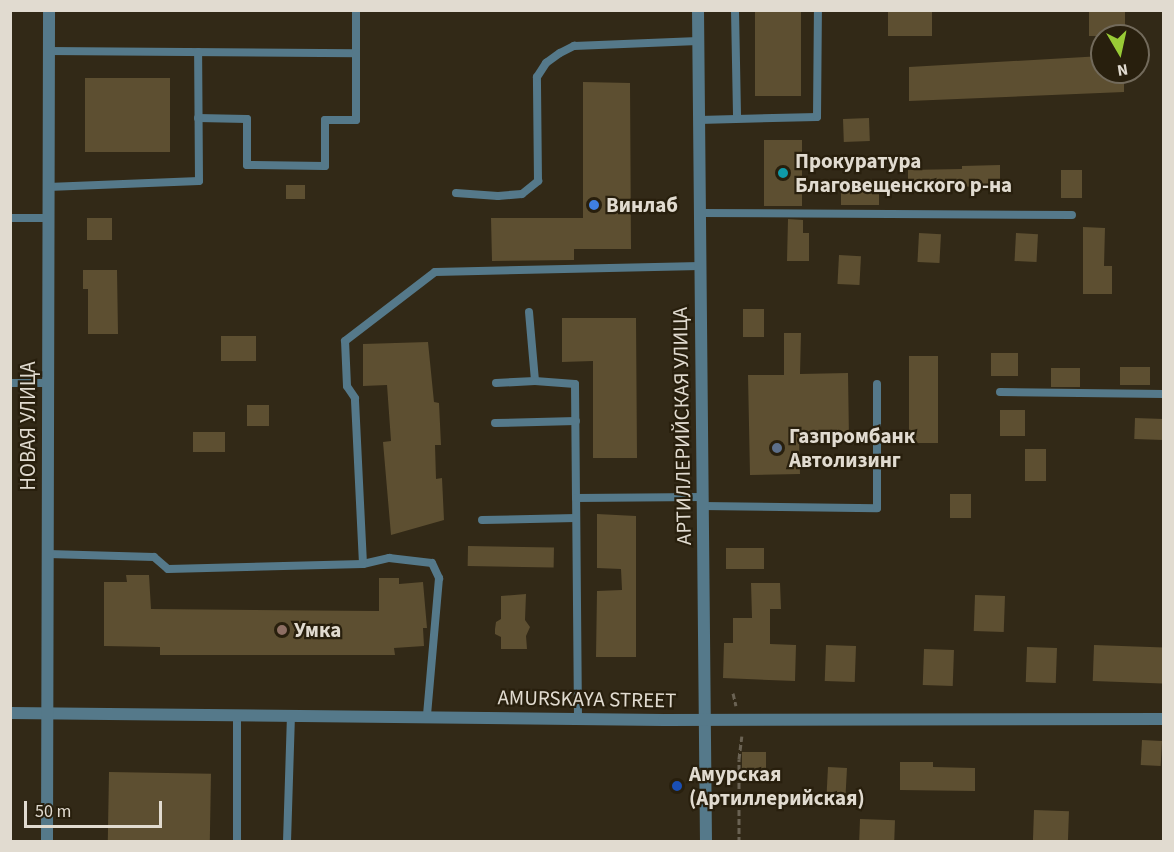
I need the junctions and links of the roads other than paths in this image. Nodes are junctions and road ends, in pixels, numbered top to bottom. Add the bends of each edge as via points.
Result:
1 (49, 10) edge
2 (356, 10) edge
3 (698, 10) edge
4 (735, 10) edge
5 (818, 10) edge
6 (698, 41) junction
7 (48, 51) junction
8 (198, 52) junction
9 (356, 53) junction
10 (198, 118) junction
11 (737, 118) junction
12 (699, 120) junction
13 (48, 187) junction
14 (456, 194) dead end
15 (700, 213) junction
16 (1071, 215) dead end
17 (10, 218) edge
18 (48, 218) junction
19 (700, 266) junction
20 (529, 312) dead end
21 (535, 381) junction
22 (10, 383) edge
23 (48, 383) junction
24 (496, 383) dead end
25 (877, 384) dead end
26 (1000, 392) dead end
27 (1164, 394) edge
28 (576, 421) junction
29 (495, 423) dead end
30 (576, 498) junction
31 (702, 501) junction
32 (576, 518) junction
33 (482, 520) dead end
34 (48, 554) junction
35 (363, 564) junction
36 (10, 713) edge
37 (48, 713) junction
38 (237, 714) junction
39 (291, 715) junction
40 (428, 716) junction
41 (578, 718) junction
42 (706, 719) junction
43 (1164, 719) edge
44 (47, 842) edge
45 (237, 842) edge
46 (287, 842) edge
47 (706, 842) edge

1 - 7 street, НОВАЯ УЛИЦА
2 - 9 lane
3 - 6 street, АРТИЛЛЕРИЙСКАЯ УЛИЦА
4 - 11 lane
5 - 11 lane via 817,117
6 - 12 street, АРТИЛЛЕРИЙСКАЯ УЛИЦА
6 - 14 lane via 574,46 560,53 546,63 537,77 538,181 522,194
7 - 8 lane
7 - 13 street, НОВАЯ УЛИЦА
8 - 9 lane
8 - 10 lane
9 - 10 lane via 356,120 325,120 325,166 247,165 247,119
10 - 13 lane via 199,181
11 - 12 lane
12 - 15 street, АРТИЛЛЕРИЙСКАЯ УЛИЦА
13 - 18 street, НОВАЯ УЛИЦА
15 - 16 lane
15 - 19 street, АРТИЛЛЕРИЙСКАЯ УЛИЦА
17 - 18 lane
18 - 23 street, НОВАЯ УЛИЦА
19 - 31 street, АРТИЛЛЕРИЙСКАЯ УЛИЦА
19 - 35 lane via 435,273 345,341 347,386 355,398
20 - 21 lane
21 - 24 lane
21 - 28 lane via 575,384
22 - 23 lane
23 - 34 street, НОВАЯ УЛИЦА
25 - 31 lane via 877,508
26 - 27 lane
28 - 29 lane
28 - 30 lane
30 - 31 lane
30 - 32 lane
31 - 42 street, АРТИЛЛЕРИЙСКАЯ УЛИЦА
32 - 33 lane
32 - 41 lane
34 - 35 lane via 154,557 168,569
34 - 37 street, НОВАЯ УЛИЦА
35 - 40 lane via 389,558 432,564 437,570
36 - 37 street, AMURSKAYA STREET
37 - 38 street, AMURSKAYA STREET
37 - 44 street, НОВАЯ УЛИЦА
38 - 39 street, AMURSKAYA STREET
38 - 45 lane
39 - 40 street, AMURSKAYA STREET
39 - 46 lane
40 - 41 street, AMURSKAYA STREET
41 - 42 street, AMURSKAYA STREET
42 - 43 street, AMURSKAYA STREET
42 - 47 street, АРТИЛЛЕРИЙСКАЯ УЛИЦА

